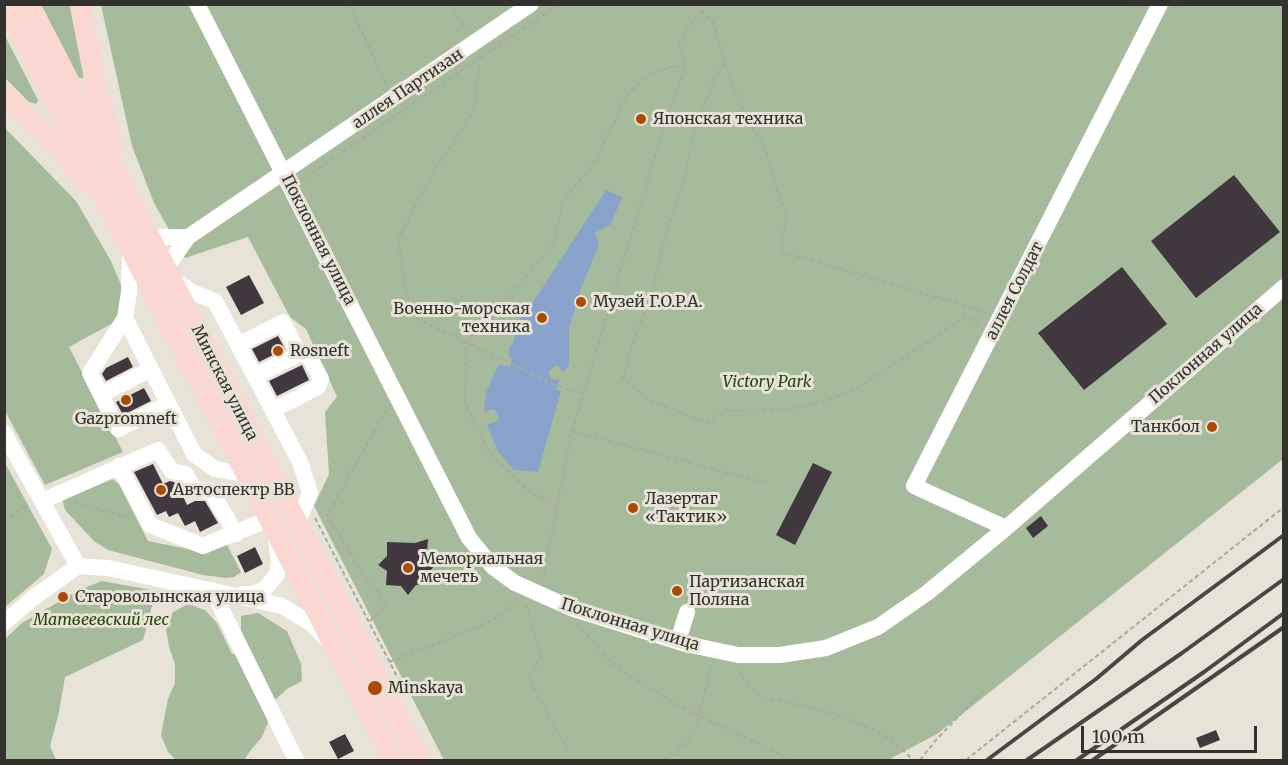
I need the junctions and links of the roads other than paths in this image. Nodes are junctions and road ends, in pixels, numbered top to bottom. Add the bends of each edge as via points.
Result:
1 (5, 4) edge
2 (29, 4) edge
3 (80, 4) edge
4 (197, 4) edge
5 (531, 4) edge
6 (1161, 4) edge
7 (4, 93) edge
8 (284, 173) junction
9 (134, 207) junction
10 (115, 220) junction
11 (149, 237) junction
12 (188, 237) junction
13 (130, 250) junction
14 (168, 274) junction
15 (1284, 287) edge
16 (125, 318) junction
17 (238, 345) junction
18 (299, 354) junction
19 (151, 369) junction
20 (255, 376) junction
21 (101, 395) junction
22 (168, 404) junction
23 (273, 410) junction
24 (4, 433) edge
25 (119, 466) junction
26 (246, 474) junction
27 (46, 498) junction
28 (271, 524) junction
29 (297, 524) junction
30 (1006, 528) junction
31 (236, 534) junction
32 (78, 566) junction
33 (212, 590) junction
34 (235, 595) junction
35 (687, 612) dead end
36 (4, 623) edge
37 (678, 641) junction
38 (334, 646) junction
39 (296, 760) edge
40 (393, 760) edge
41 (420, 760) edge

1 - 10 main road, Минская улица
2 - 9 main road, Минская улица
3 - 9 main road via 109,138
4 - 8 street, Поклонная улица
5 - 8 street, аллея Партизан
6 - 30 street, аллея Солдат via 914,486
7 - 10 main road via 65,156
8 - 12 street, аллея Партизан
8 - 37 street, Поклонная улица via 469,538 493,567 515,583 571,608
9 - 11 main road, Минская улица
10 - 13 main road, Минская улица
11 - 12 street
11 - 14 main road, Минская улица
12 - 14 street
13 - 16 street
13 - 26 main road, Минская улица
14 - 17 street via 194,293 215,301
14 - 29 main road, Минская улица
15 - 30 street, Поклонная улица
16 - 19 street
16 - 21 street via 90,373
17 - 18 street via 283,322
17 - 20 street
18 - 20 street
18 - 23 street via 308,354 321,378 318,387
19 - 21 street
19 - 22 street
20 - 23 street
21 - 22 street via 118,429
22 - 26 street via 194,454 215,469
23 - 29 street via 300,462 310,493
24 - 27 street
25 - 27 street
25 - 31 street via 150,525 203,546
25 - 31 street via 158,450 172,471 186,474 194,490 211,491
26 - 28 main road, Минская улица
27 - 32 street
28 - 31 street
28 - 34 street via 278,547 277,574 265,589
28 - 38 main road, Минская улица
29 - 41 main road, Минская улица
30 - 37 street, Поклонная улица via 927,593 878,627 826,648 780,655 738,655
32 - 33 street via 108,568
32 - 36 street
33 - 34 street
33 - 39 street
34 - 38 street via 282,606 312,624
35 - 37 street
38 - 40 main road, Минская улица

